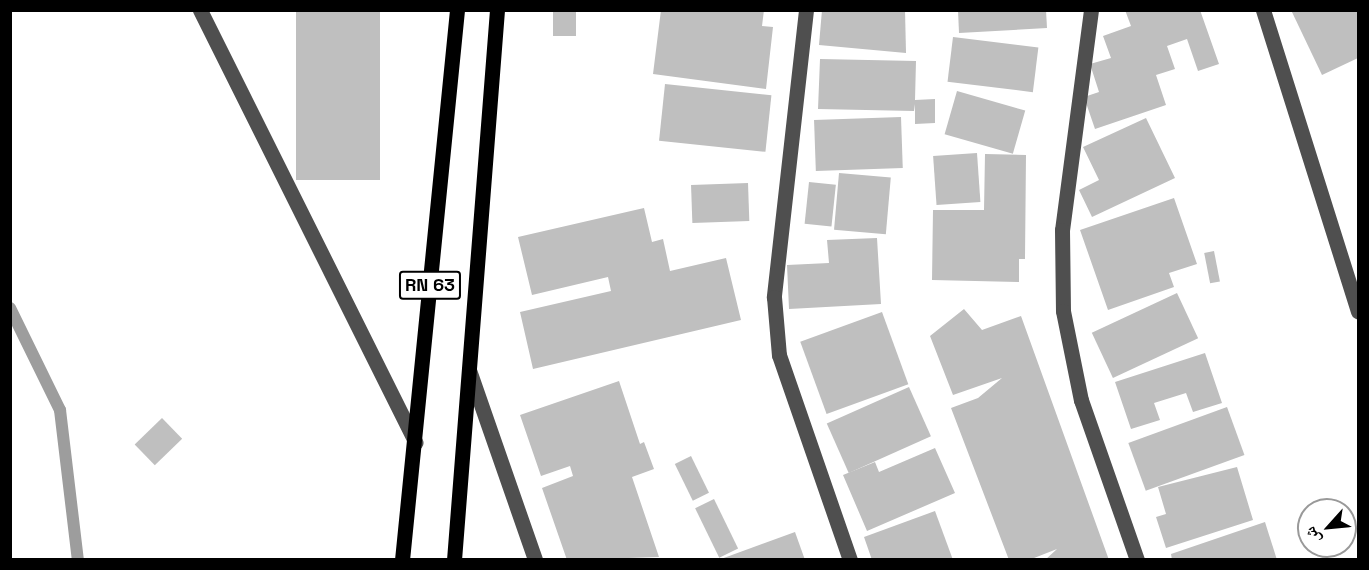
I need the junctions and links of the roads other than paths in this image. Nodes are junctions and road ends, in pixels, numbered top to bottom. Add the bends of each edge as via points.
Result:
1 (200, 10) edge
2 (457, 10) edge
3 (497, 10) edge
4 (806, 10) edge
5 (1091, 10) edge
6 (1263, 10) edge
7 (1359, 311) edge
8 (467, 364) junction
9 (415, 442) junction
10 (402, 560) edge
11 (454, 560) edge
12 (535, 560) edge
13 (850, 560) edge
14 (1137, 560) edge

1 - 9 street
2 - 9 main road, RN 63
3 - 8 main road, RN 63
4 - 13 street via 774,297 779,355
5 - 14 street via 1062,230 1063,311 1081,400
6 - 7 street
8 - 11 main road, RN 63
8 - 12 street
9 - 10 main road, RN 63

